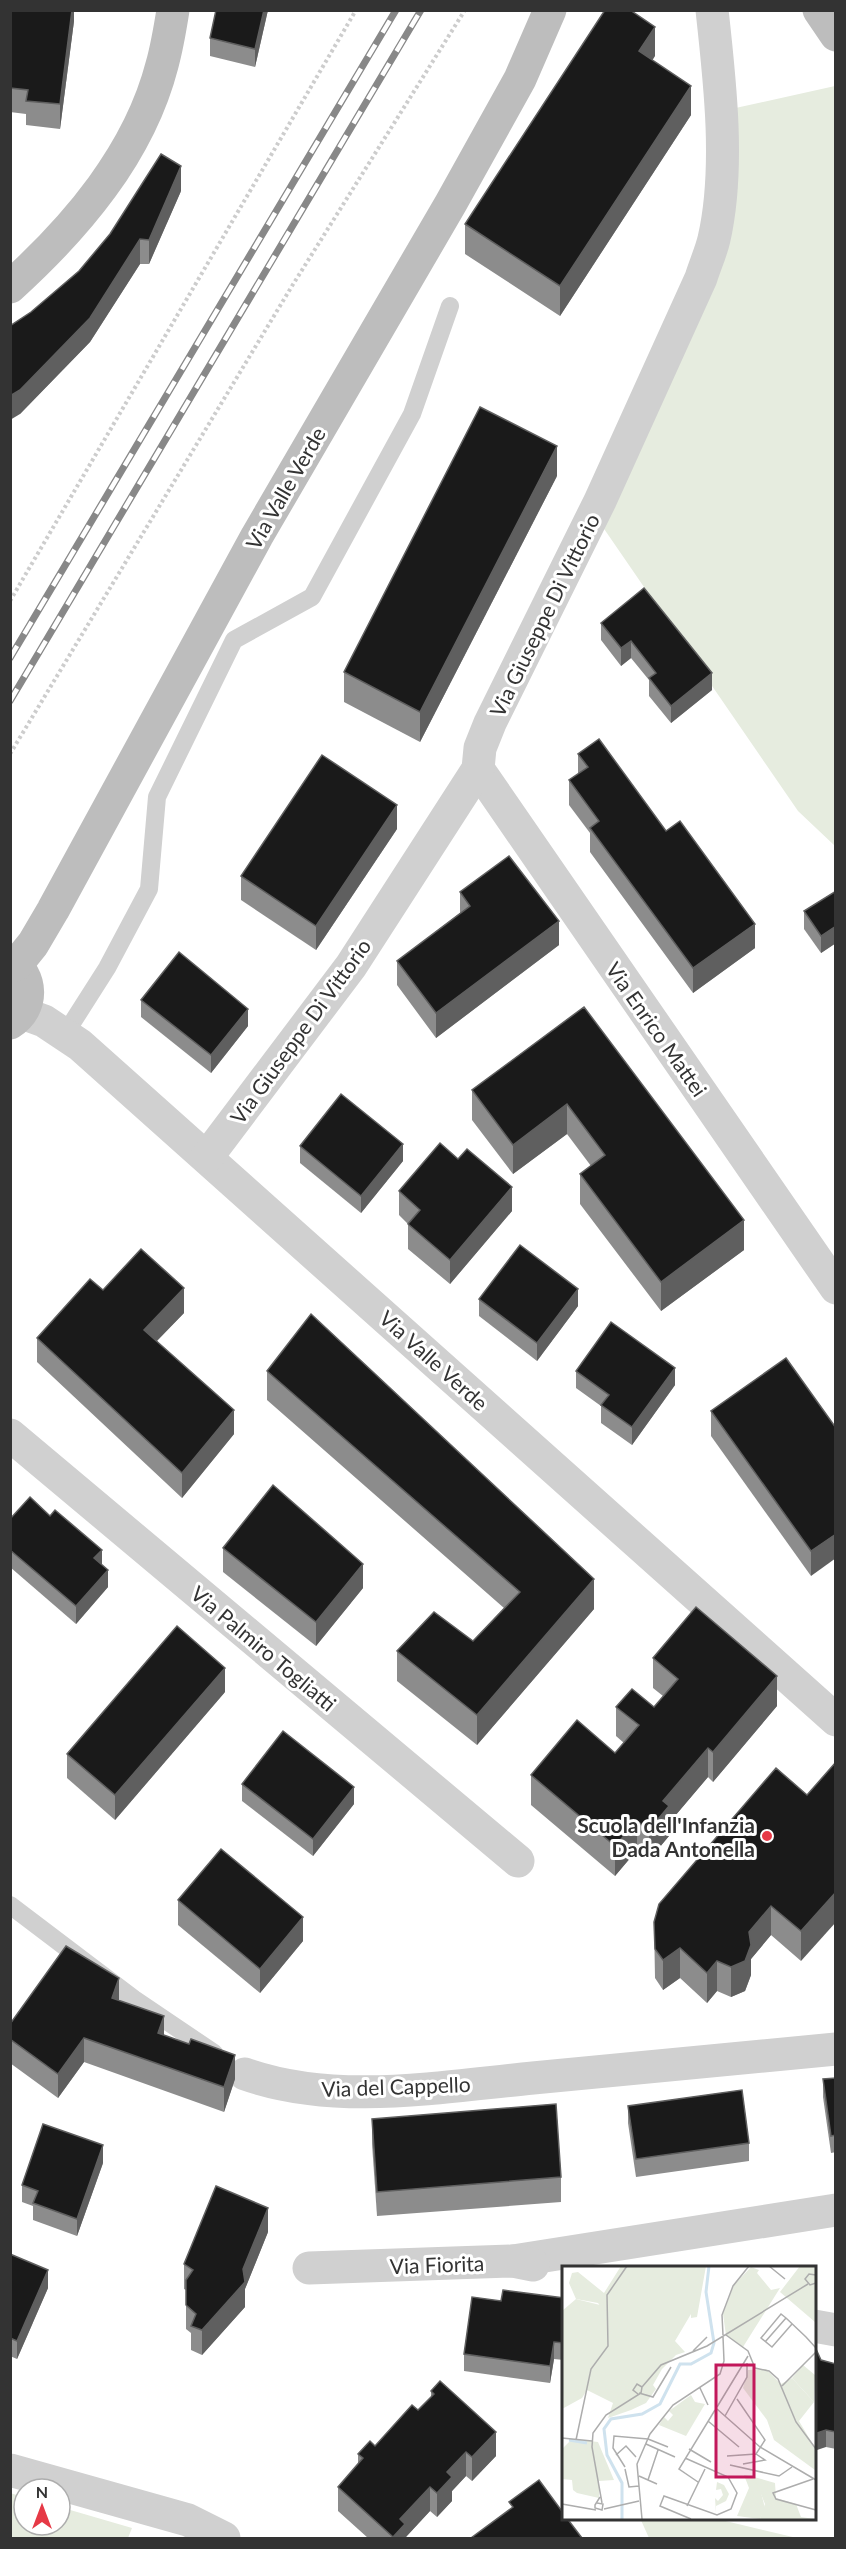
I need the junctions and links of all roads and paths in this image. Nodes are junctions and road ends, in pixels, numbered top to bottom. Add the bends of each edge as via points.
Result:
1 (173, 10) edge
2 (356, 10) edge
3 (465, 10) edge
4 (550, 10) edge
5 (712, 10) edge
6 (819, 10) edge
7 (836, 35) edge
8 (10, 287) edge
9 (450, 306) dead end
10 (10, 601) edge
11 (10, 754) edge
12 (478, 769) junction
13 (13, 963) edge
14 (16, 1018) edge
15 (65, 1034) junction
16 (207, 1157) junction
17 (836, 1288) edge
18 (10, 1435) edge
19 (836, 1720) edge
20 (518, 1861) dead end
21 (10, 1905) edge
22 (836, 2049) edge
23 (245, 2074) joint
24 (836, 2210) edge
25 (513, 2261) junction
26 (309, 2268) dead end
27 (562, 2272) edge
28 (816, 2326) edge
29 (836, 2331) edge
30 (10, 2470) edge
31 (224, 2538) edge

1 - 8 street via 162,67 144,115 126,148 88,209
2 - 10 path
3 - 11 path via 292,285
4 - 13 street, Via Valle Verde via 520,79 256,536 53,910 33,944
5 - 12 street, Via Giuseppe Di Vittorio via 720,82 722,186 714,239 701,278 600,501 490,723 480,748
6 - 7 street
9 - 15 lane via 412,414 312,597 234,640 157,797 149,889 107,968
12 - 16 street, Via Giuseppe Di Vittorio via 351,966
12 - 17 street, Via Enrico Mattei
13 - 14 street, Via Valle Verde via 23,972 29,993
14 - 15 street, Via Valle Verde via 44,1021
15 - 16 street, Via Valle Verde
16 - 19 street, Via Valle Verde
18 - 20 street, Via Palmiro Togliatti
21 - 23 lane, Via del Cappello via 134,1999
22 - 23 street, Via del Cappello via 409,2090 334,2091 274,2084
24 - 25 street
25 - 26 street, Via Fiorita
25 - 27 street, Via Fiorita
28 - 29 street
30 - 31 street via 188,2520

